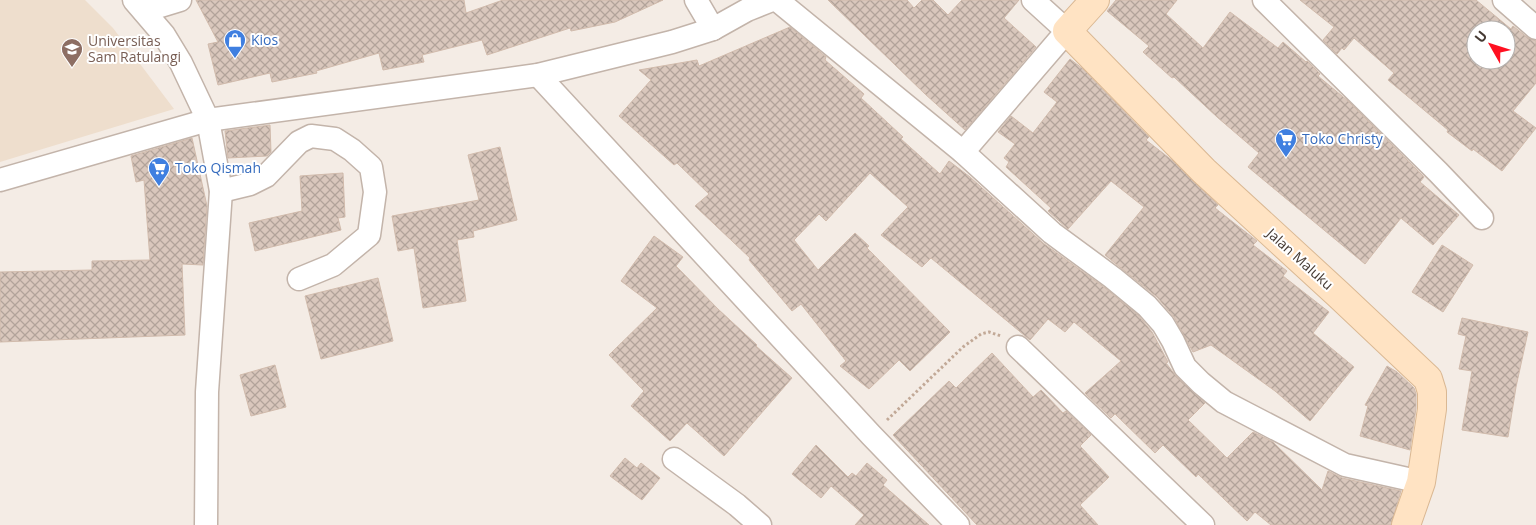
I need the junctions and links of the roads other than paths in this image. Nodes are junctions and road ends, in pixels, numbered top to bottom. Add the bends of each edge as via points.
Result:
1 (180, 0) edge
2 (696, 0) edge
3 (772, 0) edge
4 (777, 0) edge
5 (1033, 0) edge
6 (1095, 0) edge
7 (1264, 0) edge
8 (1504, 0) edge
9 (139, 6) edge
10 (1536, 28) edge
11 (712, 29) junction
12 (1067, 31) junction
13 (538, 76) junction
14 (208, 120) junction
15 (963, 152) junction
16 (0, 180) edge
17 (220, 191) junction
18 (1482, 218) dead end
19 (299, 279) dead end
20 (1018, 347) road end
21 (674, 459) dead end
22 (1421, 482) junction
23 (206, 525) edge
24 (760, 525) edge
25 (958, 525) edge
26 (1204, 525) edge
27 (1406, 525) edge

1 - 9 street
2 - 11 street
3 - 11 street
4 - 15 street
5 - 12 street
6 - 12 main road
7 - 18 street
8 - 10 street
9 - 14 street via 164,35 181,63
11 - 13 street
12 - 15 street
12 - 22 main road, Jalan Maluku via 1204,171 1424,374 1431,386 1432,409
13 - 14 street
13 - 25 street
14 - 16 street
14 - 17 street
15 - 22 street via 1052,233 1147,306 1174,341 1185,368 1224,402 1345,465
17 - 19 street via 250,184 266,176 299,142 311,136 335,139 371,167 375,192 369,235 333,265
17 - 23 street via 207,392
20 - 26 street
21 - 24 street
22 - 27 main road, Jalan Maluku

